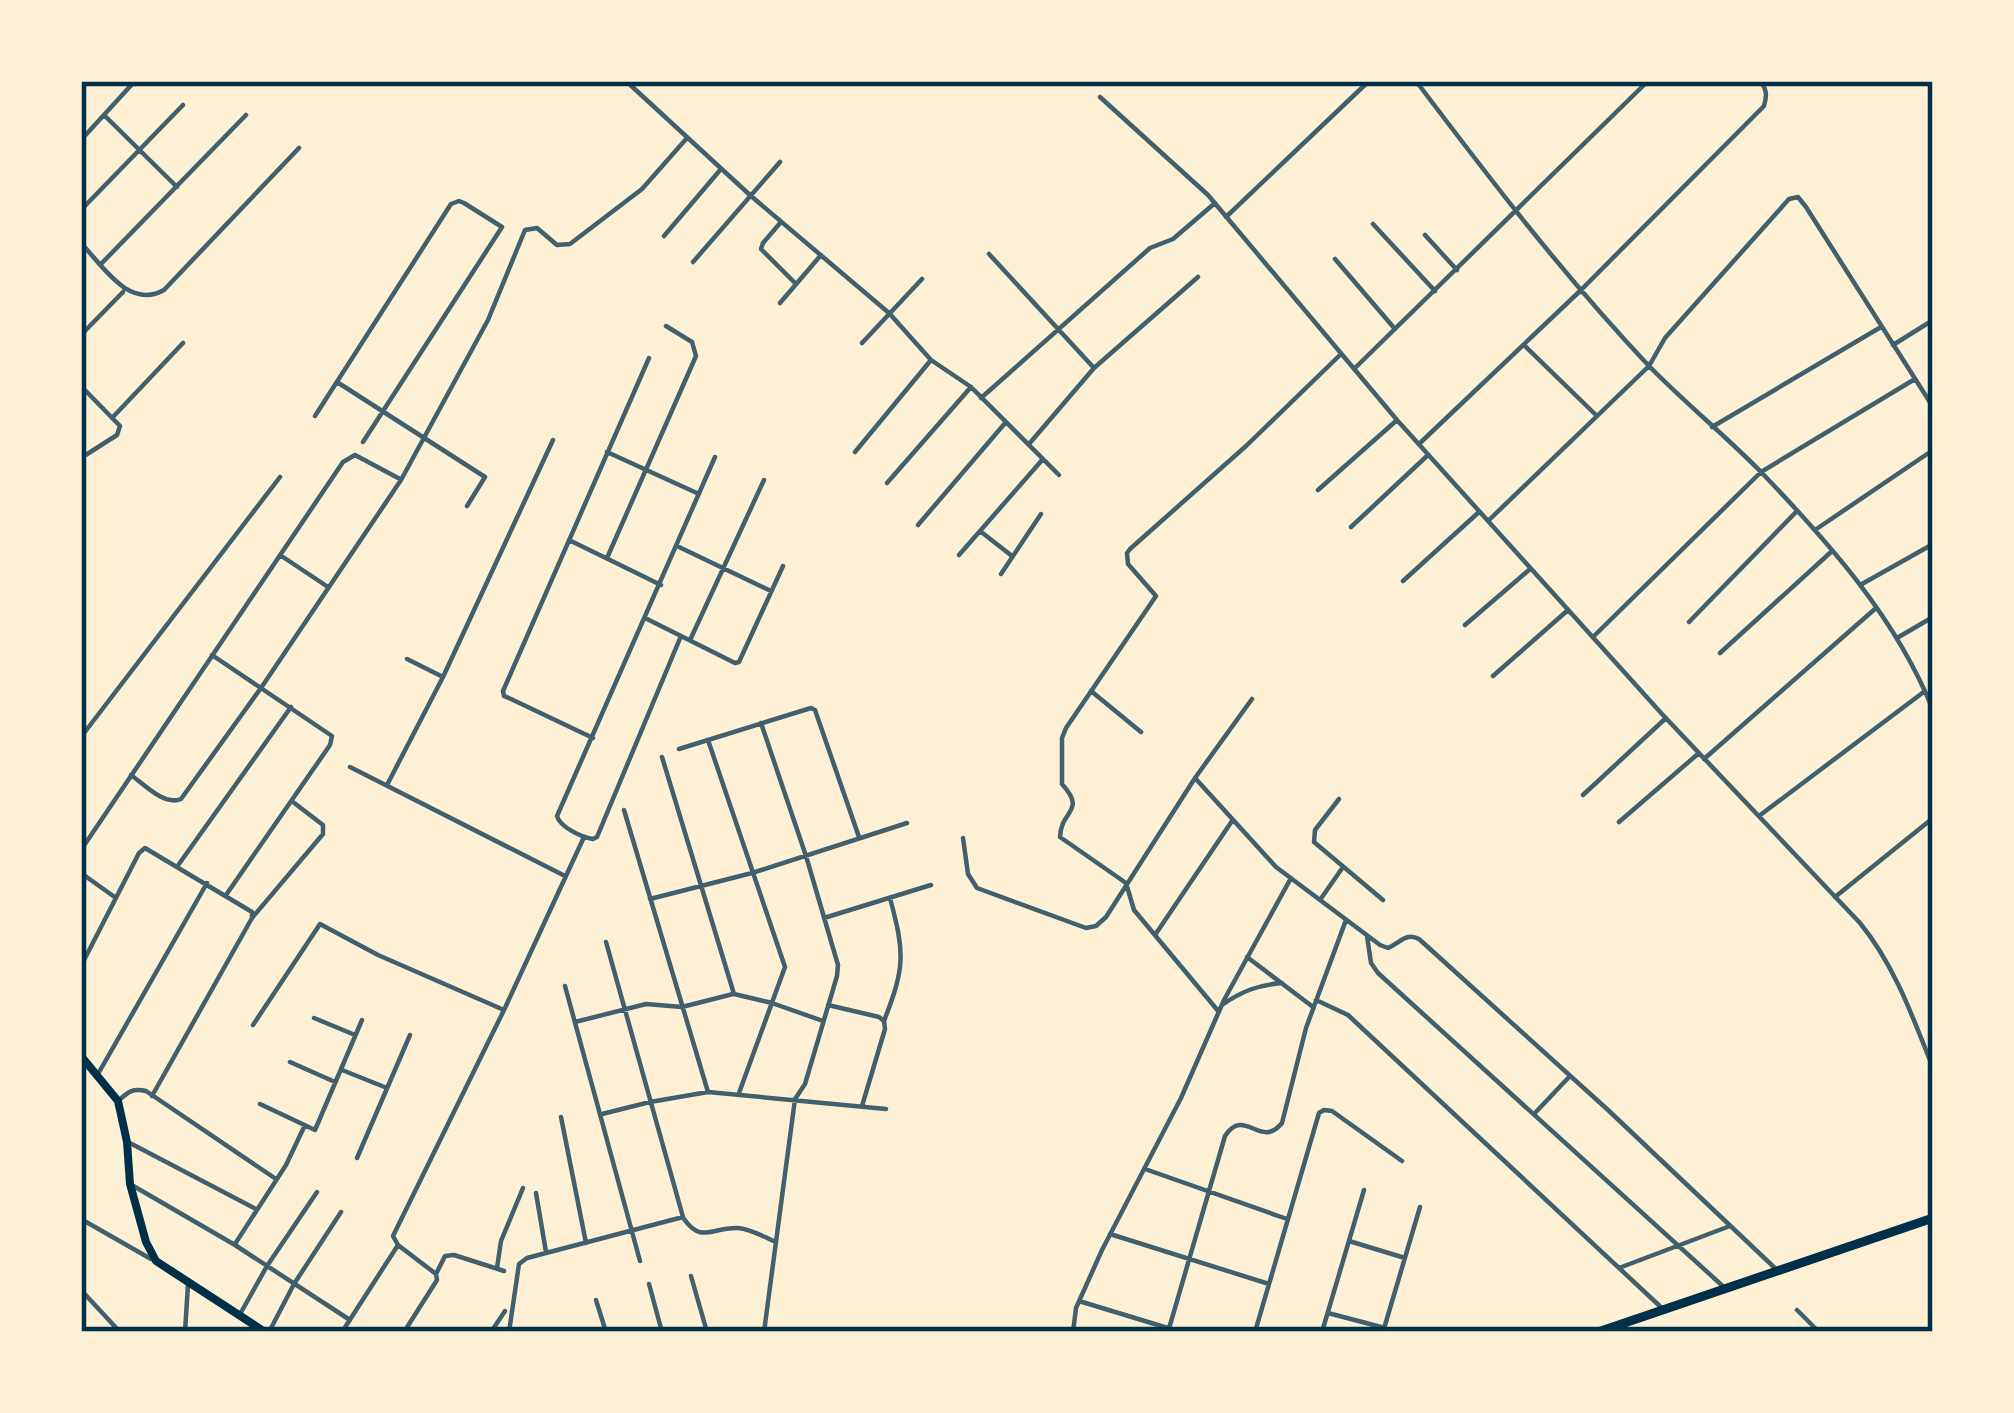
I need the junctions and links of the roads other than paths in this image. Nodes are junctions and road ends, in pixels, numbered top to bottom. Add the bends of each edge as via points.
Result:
1 (135, 81) edge
2 (626, 81) edge
3 (1369, 81) edge
4 (1416, 81) edge
5 (1648, 81) edge
6 (1760, 81) edge
7 (1100, 97) dead end
8 (183, 105) dead end
9 (104, 115) junction
10 (246, 115) dead end
11 (687, 139) junction
12 (81, 140) edge
13 (299, 148) dead end
14 (139, 151) junction
15 (780, 163) dead end
16 (721, 169) junction
17 (178, 188) junction
18 (751, 196) junction
19 (1215, 203) junction
20 (81, 210) edge
21 (1516, 213) junction
22 (1226, 217) junction
23 (781, 222) junction
24 (1373, 224) dead end
25 (1425, 235) dead end
26 (664, 236) dead end
27 (81, 243) edge
28 (989, 254) dead end
29 (821, 255) junction
30 (1335, 259) dead end
31 (693, 262) dead end
32 (101, 264) junction
33 (1457, 269) junction
34 (1198, 277) dead end
35 (922, 279) dead end
36 (796, 284) junction
37 (125, 290) junction
38 (1435, 291) junction
39 (1580, 291) junction
40 (780, 303) dead end
41 (889, 313) junction
42 (1933, 320) edge
43 (666, 326) dead end
44 (1881, 327) junction
45 (1057, 329) junction
46 (1395, 329) junction
47 (81, 335) edge
48 (183, 343) dead end
49 (862, 343) dead end
50 (1523, 345) junction
51 (1893, 345) junction
52 (1341, 354) junction
53 (649, 358) dead end
54 (931, 360) junction
55 (1649, 366) junction
56 (1094, 368) junction
57 (1354, 369) junction
58 (1915, 379) junction
59 (337, 382) junction
60 (971, 387) junction
61 (1933, 387) edge
62 (83, 391) edge
63 (1924, 393) junction
64 (982, 398) junction
65 (1933, 407) edge
66 (382, 412) junction
67 (315, 416) dead end
68 (1597, 416) junction
69 (112, 418) junction
70 (1397, 420) junction
71 (1006, 422) junction
72 (1712, 427) junction
73 (424, 439) junction
74 (553, 440) dead end
75 (363, 442) dead end
76 (1029, 444) junction
77 (1419, 444) junction
78 (1933, 450) edge
79 (607, 452) junction
80 (855, 452) dead end
81 (1429, 455) junction
82 (81, 458) edge
83 (716, 458) dead end
84 (1043, 459) junction
85 (646, 469) junction
86 (1761, 472) junction
87 (1058, 475) dead end
88 (280, 476) dead end
89 (401, 480) junction
90 (764, 480) dead end
91 (886, 483) dead end
92 (1318, 490) dead end
93 (699, 494) junction
94 (466, 506) dead end
95 (1480, 512) junction
96 (1796, 512) junction
97 (1041, 514) dead end
98 (1488, 521) junction
99 (918, 525) dead end
100 (1351, 527) dead end
101 (1815, 530) junction
102 (980, 531) junction
103 (568, 540) junction
104 (1933, 544) edge
105 (676, 547) junction
106 (1833, 550) junction
107 (280, 555) junction
108 (959, 555) dead end
109 (1012, 556) junction
110 (607, 558) junction
111 (783, 566) dead end
112 (724, 568) junction
113 (1531, 568) junction
114 (1000, 574) dead end
115 (1403, 581) dead end
116 (1862, 584) junction
117 (661, 585) junction
118 (328, 587) junction
119 (771, 591) junction
120 (1876, 608) junction
121 (1568, 610) junction
122 (1933, 617) edge
123 (645, 618) junction
124 (1689, 622) dead end
125 (1465, 625) dead end
126 (681, 635) junction
127 (1594, 636) junction
128 (1897, 638) junction
129 (690, 640) junction
130 (1720, 653) dead end
131 (212, 655) junction
132 (407, 659) dead end
133 (1493, 676) dead end
134 (442, 677) junction
135 (261, 688) junction
136 (1091, 691) junction
137 (1925, 691) junction
138 (1252, 700) dead end
139 (291, 707) junction
140 (1933, 710) edge
141 (1666, 718) junction
142 (760, 723) junction
143 (1141, 732) dead end
144 (81, 737) edge
145 (593, 738) junction
146 (708, 740) junction
147 (679, 748) dead end
148 (1702, 756) junction
149 (662, 757) dead end
150 (350, 766) dead end
151 (131, 776) junction
152 (1195, 778) junction
153 (387, 785) junction
154 (1583, 794) dead end
155 (1339, 799) dead end
156 (291, 801) junction
157 (624, 810) dead end
158 (1759, 816) junction
159 (1933, 818) edge
160 (1232, 821) junction
161 (1619, 822) dead end
162 (907, 823) dead end
163 (584, 836) junction
164 (859, 837) junction
165 (963, 838) dead end
166 (81, 850) edge
167 (806, 856) junction
168 (178, 866) junction
169 (1343, 867) junction
170 (81, 873) edge
171 (752, 873) junction
172 (565, 876) junction
173 (1291, 878) junction
174 (207, 883) junction
175 (1126, 883) junction
176 (931, 885) dead end
177 (702, 886) junction
178 (226, 895) junction
179 (1835, 896) junction
180 (116, 898) junction
181 (650, 898) junction
182 (890, 898) junction
183 (1320, 900) junction
184 (1383, 900) dead end
185 (252, 918) junction
186 (824, 918) junction
187 (1346, 920) junction
188 (1155, 934) junction
189 (1367, 935) junction
190 (606, 942) dead end
191 (1247, 957) junction
192 (81, 966) edge
193 (1282, 983) junction
194 (565, 986) dead end
195 (734, 994) junction
196 (772, 1003) junction
197 (1314, 1003) junction
198 (828, 1005) junction
199 (626, 1007) junction
200 (682, 1007) junction
201 (1221, 1008) junction
202 (504, 1010) junction
203 (314, 1018) dead end
204 (362, 1020) dead end
205 (823, 1021) junction
206 (884, 1021) junction
207 (575, 1022) junction
208 (253, 1025) dead end
209 (355, 1035) junction
210 (410, 1035) dead end
211 (81, 1056) edge
212 (290, 1062) dead end
213 (1933, 1068) edge
214 (340, 1069) junction
215 (98, 1074) junction
216 (1570, 1076) junction
217 (335, 1082) junction
218 (387, 1088) junction
219 (708, 1092) junction
220 (739, 1093) junction
221 (152, 1096) junction
222 (796, 1099) junction
223 (118, 1101) junction
224 (650, 1102) junction
225 (260, 1104) dead end
226 (862, 1106) junction
227 (886, 1109) dead end
228 (602, 1114) junction
229 (1534, 1114) junction
230 (561, 1117) dead end
231 (304, 1125) junction
232 (127, 1142) junction
233 (357, 1158) dead end
234 (1402, 1161) dead end
235 (1145, 1169) junction
236 (276, 1179) junction
237 (130, 1184) junction
238 (523, 1188) dead end
239 (1364, 1190) dead end
240 (1209, 1191) junction
241 (317, 1192) dead end
242 (536, 1193) dead end
243 (1420, 1207) dead end
244 (256, 1209) junction
245 (341, 1213) dead end
246 (683, 1217) junction
247 (1933, 1218) edge
248 (81, 1219) edge
249 (1287, 1219) junction
250 (1730, 1226) junction
251 (633, 1231) junction
252 (1110, 1234) junction
253 (1349, 1241) junction
254 (776, 1242) junction
255 (586, 1243) junction
256 (235, 1245) junction
257 (398, 1245) junction
258 (1677, 1246) junction
259 (547, 1253) junction
260 (1405, 1258) junction
261 (1189, 1260) junction
262 (640, 1261) dead end
263 (156, 1262) junction
264 (267, 1266) junction
265 (1618, 1268) junction
266 (1778, 1271) junction
267 (436, 1274) junction
268 (691, 1276) dead end
269 (188, 1284) junction
270 (294, 1284) junction
271 (649, 1284) dead end
272 (1268, 1284) junction
273 (1726, 1289) junction
274 (81, 1290) edge
275 (596, 1300) dead end
276 (1079, 1301) junction
277 (1664, 1310) junction
278 (1797, 1310) dead end
279 (505, 1311) dead end
280 (1328, 1313) junction
281 (239, 1316) junction
282 (350, 1320) junction
283 (1628, 1325) edge
284 (1169, 1330) edge
285 (1384, 1330) edge
286 (762, 1331) edge
287 (120, 1332) edge
288 (185, 1332) edge
289 (267, 1332) edge
290 (342, 1332) edge
291 (404, 1332) edge
292 (491, 1332) edge
293 (509, 1332) edge
294 (606, 1332) edge
295 (662, 1332) edge
296 (707, 1332) edge
297 (1072, 1332) edge
298 (1181, 1332) edge
299 (1255, 1332) edge
300 (1322, 1332) edge
301 (1598, 1332) edge
302 (1645, 1332) edge
303 (1819, 1332) edge

1 - 9 street
2 - 11 street
3 - 22 street
4 - 21 street
5 - 21 street
6 - 39 street via 1764,106
7 - 19 street
8 - 14 street
9 - 12 street
9 - 14 street
10 - 17 street
11 - 16 street
11 - 73 street via 642,188 570,244 525,230
13 - 37 street via 164,290
14 - 17 street
14 - 20 street
15 - 18 street
16 - 18 street
16 - 26 street
17 - 32 street
18 - 23 street
18 - 31 street
19 - 22 street
19 - 45 street
21 - 33 street
21 - 39 street
22 - 52 street
23 - 29 street
23 - 36 street via 761,249
24 - 38 street
25 - 33 street
27 - 32 street
28 - 45 street
29 - 36 street
29 - 41 street
30 - 46 street
32 - 37 street
33 - 38 street
34 - 56 street
35 - 41 street
36 - 40 street
37 - 47 street
38 - 46 street
39 - 50 street
39 - 55 street
41 - 49 street
41 - 54 street
42 - 51 street
43 - 85 street via 692,341 696,356
44 - 51 street
44 - 55 street via 1798,197 1682,318
44 - 72 street
45 - 56 street
45 - 64 street
46 - 57 street
48 - 69 street
50 - 68 street
50 - 77 street
51 - 58 street
52 - 57 street
52 - 136 street via 1130,548 1127,563 1156,596
53 - 79 street
54 - 60 street
54 - 80 street
55 - 68 street
55 - 72 street
56 - 76 street
57 - 70 street
58 - 63 street
58 - 86 street
59 - 66 street
59 - 66 street via 451,204 501,225
59 - 67 street
60 - 64 street
60 - 91 street
61 - 63 street
62 - 69 street
63 - 65 street
64 - 71 street
66 - 73 street
66 - 75 street
68 - 98 street
69 - 82 street via 117,435
70 - 77 street
70 - 92 street
71 - 76 street
71 - 99 street
72 - 86 street
73 - 89 street
73 - 94 street via 485,477
74 - 134 street
76 - 84 street
77 - 81 street
78 - 101 street
79 - 85 street
79 - 103 street
81 - 95 street
81 - 100 street
83 - 93 street
84 - 87 street
84 - 102 street
85 - 93 street
85 - 110 street
86 - 96 street
86 - 127 street
88 - 144 street
89 - 107 street via 349,457
89 - 118 street
90 - 112 street
93 - 105 street
95 - 98 street
95 - 115 street
96 - 101 street
96 - 124 street
97 - 109 street
98 - 113 street
101 - 106 street
102 - 108 street
102 - 109 street
103 - 110 street
103 - 145 street via 503,691
104 - 116 street
105 - 112 street
105 - 117 street
106 - 116 street
106 - 130 street
107 - 118 street
107 - 131 street
109 - 114 street
110 - 117 street
111 - 119 street
112 - 119 street
112 - 129 street
113 - 121 street
113 - 125 street
116 - 120 street
117 - 123 street
118 - 135 street
119 - 129 street via 739,662
120 - 128 street
120 - 148 street
121 - 127 street
121 - 133 street
122 - 128 street
123 - 126 street
123 - 145 street
126 - 129 street
126 - 163 street via 597,837
127 - 141 street
128 - 137 street
131 - 135 street
131 - 151 street
132 - 134 street
134 - 153 street
135 - 139 street
135 - 151 street via 181,799 167,801
136 - 143 street
136 - 175 street via 1062,738 1062,784 1074,804 1060,837
137 - 140 street
137 - 158 street
138 - 152 street
139 - 156 street via 332,736
139 - 168 street
141 - 148 street
141 - 154 street
142 - 146 street
142 - 164 street via 815,710
142 - 167 street
145 - 163 street via 556,819
146 - 147 street
146 - 171 street
148 - 158 street
148 - 161 street
149 - 177 street
150 - 153 street
151 - 166 street
152 - 160 street
152 - 175 street
153 - 172 street
155 - 169 street via 1312,837
156 - 178 street
156 - 185 street via 318,819 322,834
157 - 181 street
158 - 179 street
159 - 179 street
160 - 173 street
160 - 188 street
162 - 164 street
163 - 172 street
164 - 167 street
165 - 175 street via 977,888 1086,928 1106,917
167 - 171 street
167 - 186 street
168 - 174 street
168 - 180 street via 145,848
169 - 183 street
169 - 184 street
170 - 180 street
171 - 177 street
171 - 196 street via 785,967
172 - 202 street
173 - 183 street
173 - 191 street
174 - 178 street
174 - 215 street
175 - 188 street via 1134,910
176 - 182 street
177 - 181 street
177 - 195 street
178 - 185 street
179 - 213 street via 1880,947
180 - 192 street
181 - 200 street
182 - 186 street
182 - 206 street via 902,961
183 - 187 street
185 - 221 street
186 - 198 street via 838,970
187 - 189 street
187 - 197 street
188 - 201 street
189 - 216 street via 1388,948 1419,939
189 - 229 street via 1378,973
190 - 199 street
191 - 193 street
191 - 201 street
193 - 197 street
193 - 201 street via 1240,992
194 - 207 street
195 - 196 street
195 - 200 street
196 - 205 street
196 - 220 street
197 - 240 street via 1282,1123 1267,1133 1230,1128
197 - 265 street via 1348,1015
198 - 205 street
198 - 206 street
199 - 200 street
199 - 207 street
199 - 224 street
200 - 219 street
201 - 235 street
202 - 208 street via 320,924
202 - 257 street via 393,1236
203 - 209 street
204 - 209 street
205 - 222 street
206 - 226 street
207 - 228 street
209 - 214 street
210 - 218 street
211 - 215 main road
212 - 217 street
214 - 217 street
214 - 218 street
215 - 223 main road
216 - 229 street
216 - 250 street
217 - 231 street via 315,1130
218 - 233 street
219 - 220 street
219 - 224 street
220 - 222 street
221 - 223 street via 136,1089
221 - 236 street
222 - 226 street
222 - 254 street
223 - 232 main road
224 - 228 street
224 - 246 street
225 - 231 street
226 - 227 street
228 - 251 street
229 - 258 street
230 - 255 street
231 - 236 street
232 - 237 main road
232 - 244 street
234 - 249 street via 1324,1110
235 - 240 street
235 - 252 street
236 - 244 street
237 - 256 street
237 - 263 main road
238 - 267 street via 501,1240 501,1269 454,1255
239 - 253 street
240 - 249 street
240 - 261 street
241 - 264 street
242 - 259 street
243 - 260 street
244 - 256 street
245 - 270 street
246 - 251 street
246 - 254 street via 700,1234 746,1229
247 - 266 main road
248 - 263 street
249 - 272 street
250 - 258 street
250 - 266 street
251 - 255 street
251 - 262 street
252 - 261 street
252 - 276 street
253 - 260 street
253 - 280 street
254 - 286 street
255 - 259 street
256 - 264 street
257 - 267 street
257 - 282 street
258 - 265 street
258 - 273 street
259 - 293 street via 519,1264
260 - 285 street
261 - 272 street
261 - 284 street
263 - 269 main road
264 - 270 street
264 - 281 street
265 - 277 street
266 - 273 main road
267 - 291 street
268 - 296 street
269 - 281 main road
269 - 288 street
270 - 282 street
270 - 289 street
271 - 295 street
272 - 299 street
273 - 277 main road
274 - 287 street
275 - 294 street
276 - 284 street
276 - 297 street
277 - 283 main road
278 - 303 street
279 - 292 street
280 - 285 street
280 - 300 street
281 - 289 main road
282 - 290 street
283 - 301 main road
283 - 302 street
284 - 298 street

